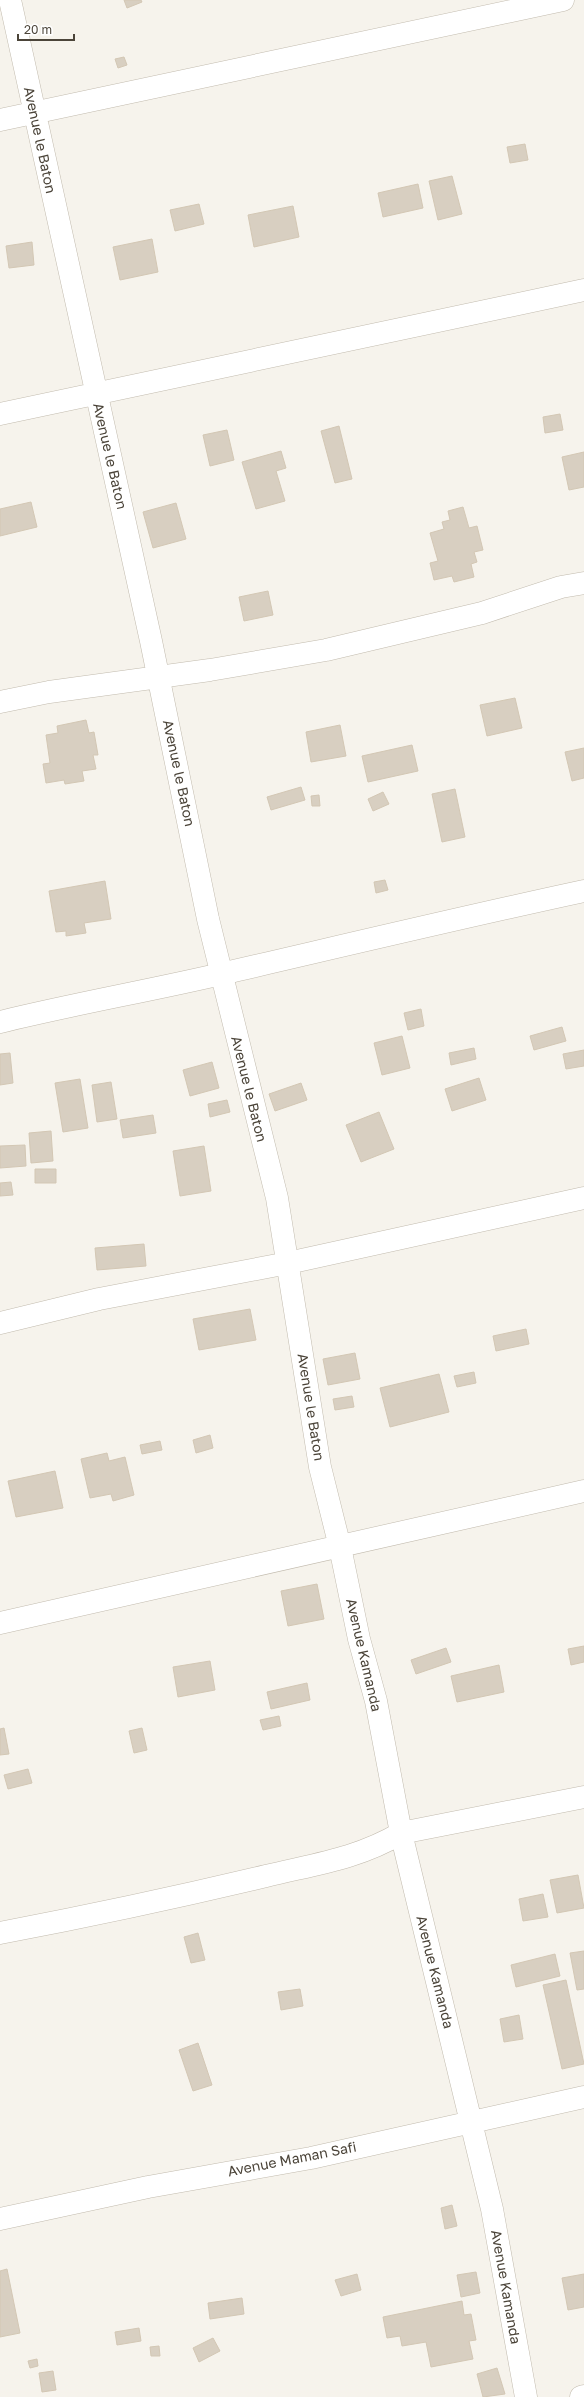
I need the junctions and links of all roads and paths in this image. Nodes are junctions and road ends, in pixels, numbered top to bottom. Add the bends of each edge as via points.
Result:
1 (10, 0) edge
2 (563, 0) edge
3 (35, 112) junction
4 (0, 120) edge
5 (584, 290) edge
6 (96, 395) junction
7 (0, 414) edge
8 (584, 583) edge
9 (158, 675) junction
10 (0, 702) edge
11 (584, 892) edge
12 (220, 974) junction
13 (0, 1022) edge
14 (584, 1198) edge
15 (288, 1263) junction
16 (0, 1323) edge
17 (584, 1491) edge
18 (340, 1547) junction
19 (0, 1623) edge
20 (584, 1797) edge
21 (401, 1833) junction
22 (0, 1933) edge
23 (584, 2097) edge
24 (472, 2122) junction
25 (0, 2219) edge
26 (584, 2396) edge
27 (526, 2397) edge
28 (581, 2397) edge

1 - 3 street, Avenue le Baton
2 - 3 street
3 - 4 street
3 - 6 street, Avenue le Baton
5 - 6 street
6 - 7 street
6 - 9 street, Avenue le Baton
8 - 9 street via 482,613 326,650 210,670
9 - 10 street
9 - 12 street, Avenue le Baton
11 - 12 street via 366,938
12 - 13 street
12 - 15 street, Avenue le Baton via 277,1198
14 - 15 street
15 - 16 street via 99,1299
15 - 18 street, Avenue le Baton via 320,1467
17 - 18 street
18 - 19 street
18 - 21 street, Avenue Kamanda via 359,1639 376,1701
20 - 21 street
21 - 22 street via 346,1858 153,1902
21 - 24 street, Avenue Kamanda
23 - 24 street, Avenue Maman Safi
24 - 25 street, Avenue Maman Safi via 311,2158 155,2185
24 - 27 street, Avenue Kamanda via 492,2209
26 - 28 street

